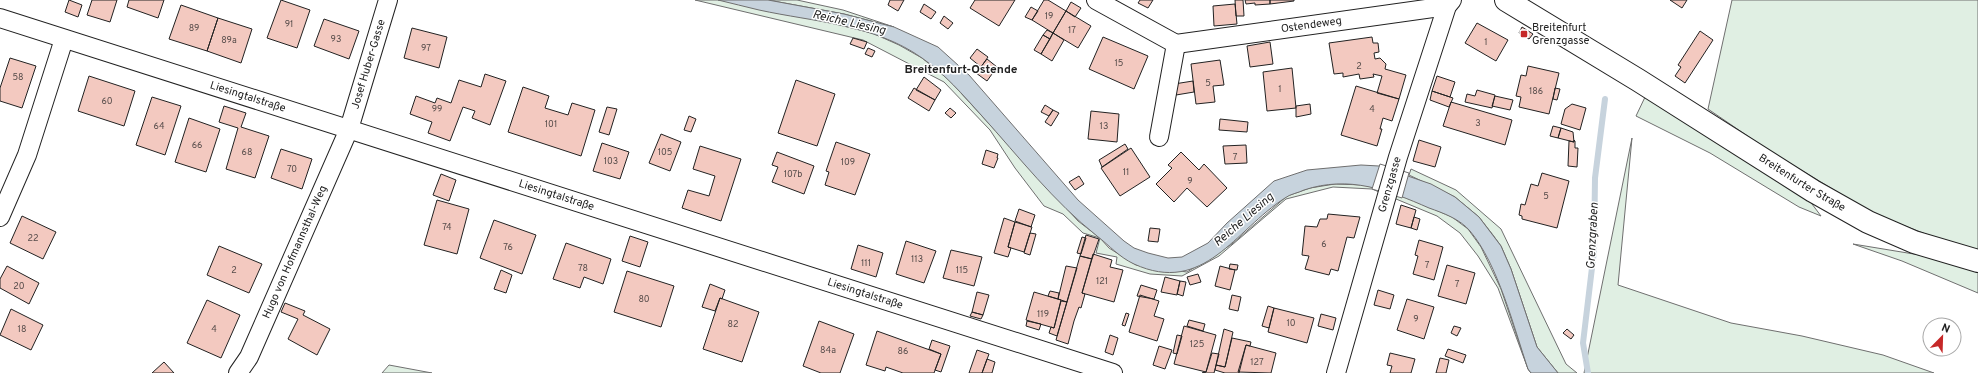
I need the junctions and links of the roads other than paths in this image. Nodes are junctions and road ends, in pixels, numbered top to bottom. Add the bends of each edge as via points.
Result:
1 (388, 0) edge
2 (1096, 0) edge
3 (1506, 0) edge
4 (1449, 3) edge
5 (0, 18) edge
6 (64, 39) junction
7 (1176, 44) junction
8 (349, 129) junction
9 (1159, 137) dead end
10 (0, 216) edge
11 (1978, 261) edge
12 (238, 373) edge
13 (1113, 373) edge
14 (1336, 373) edge

1 - 8 street, Josef Huber-Gasse
2 - 7 street
3 - 11 main road, Breitenfurter Straße via 1868,222 1914,242
4 - 7 street, Ostendeweg
4 - 14 street, Grenzgasse via 1384,202
5 - 6 street, Liesingtalstraße
6 - 8 street, Liesingtalstraße
6 - 10 street via 27,155
7 - 9 street
8 - 12 street, Hugo von Hofmannsthal-Weg via 249,357
8 - 13 street, Liesingtalstraße

